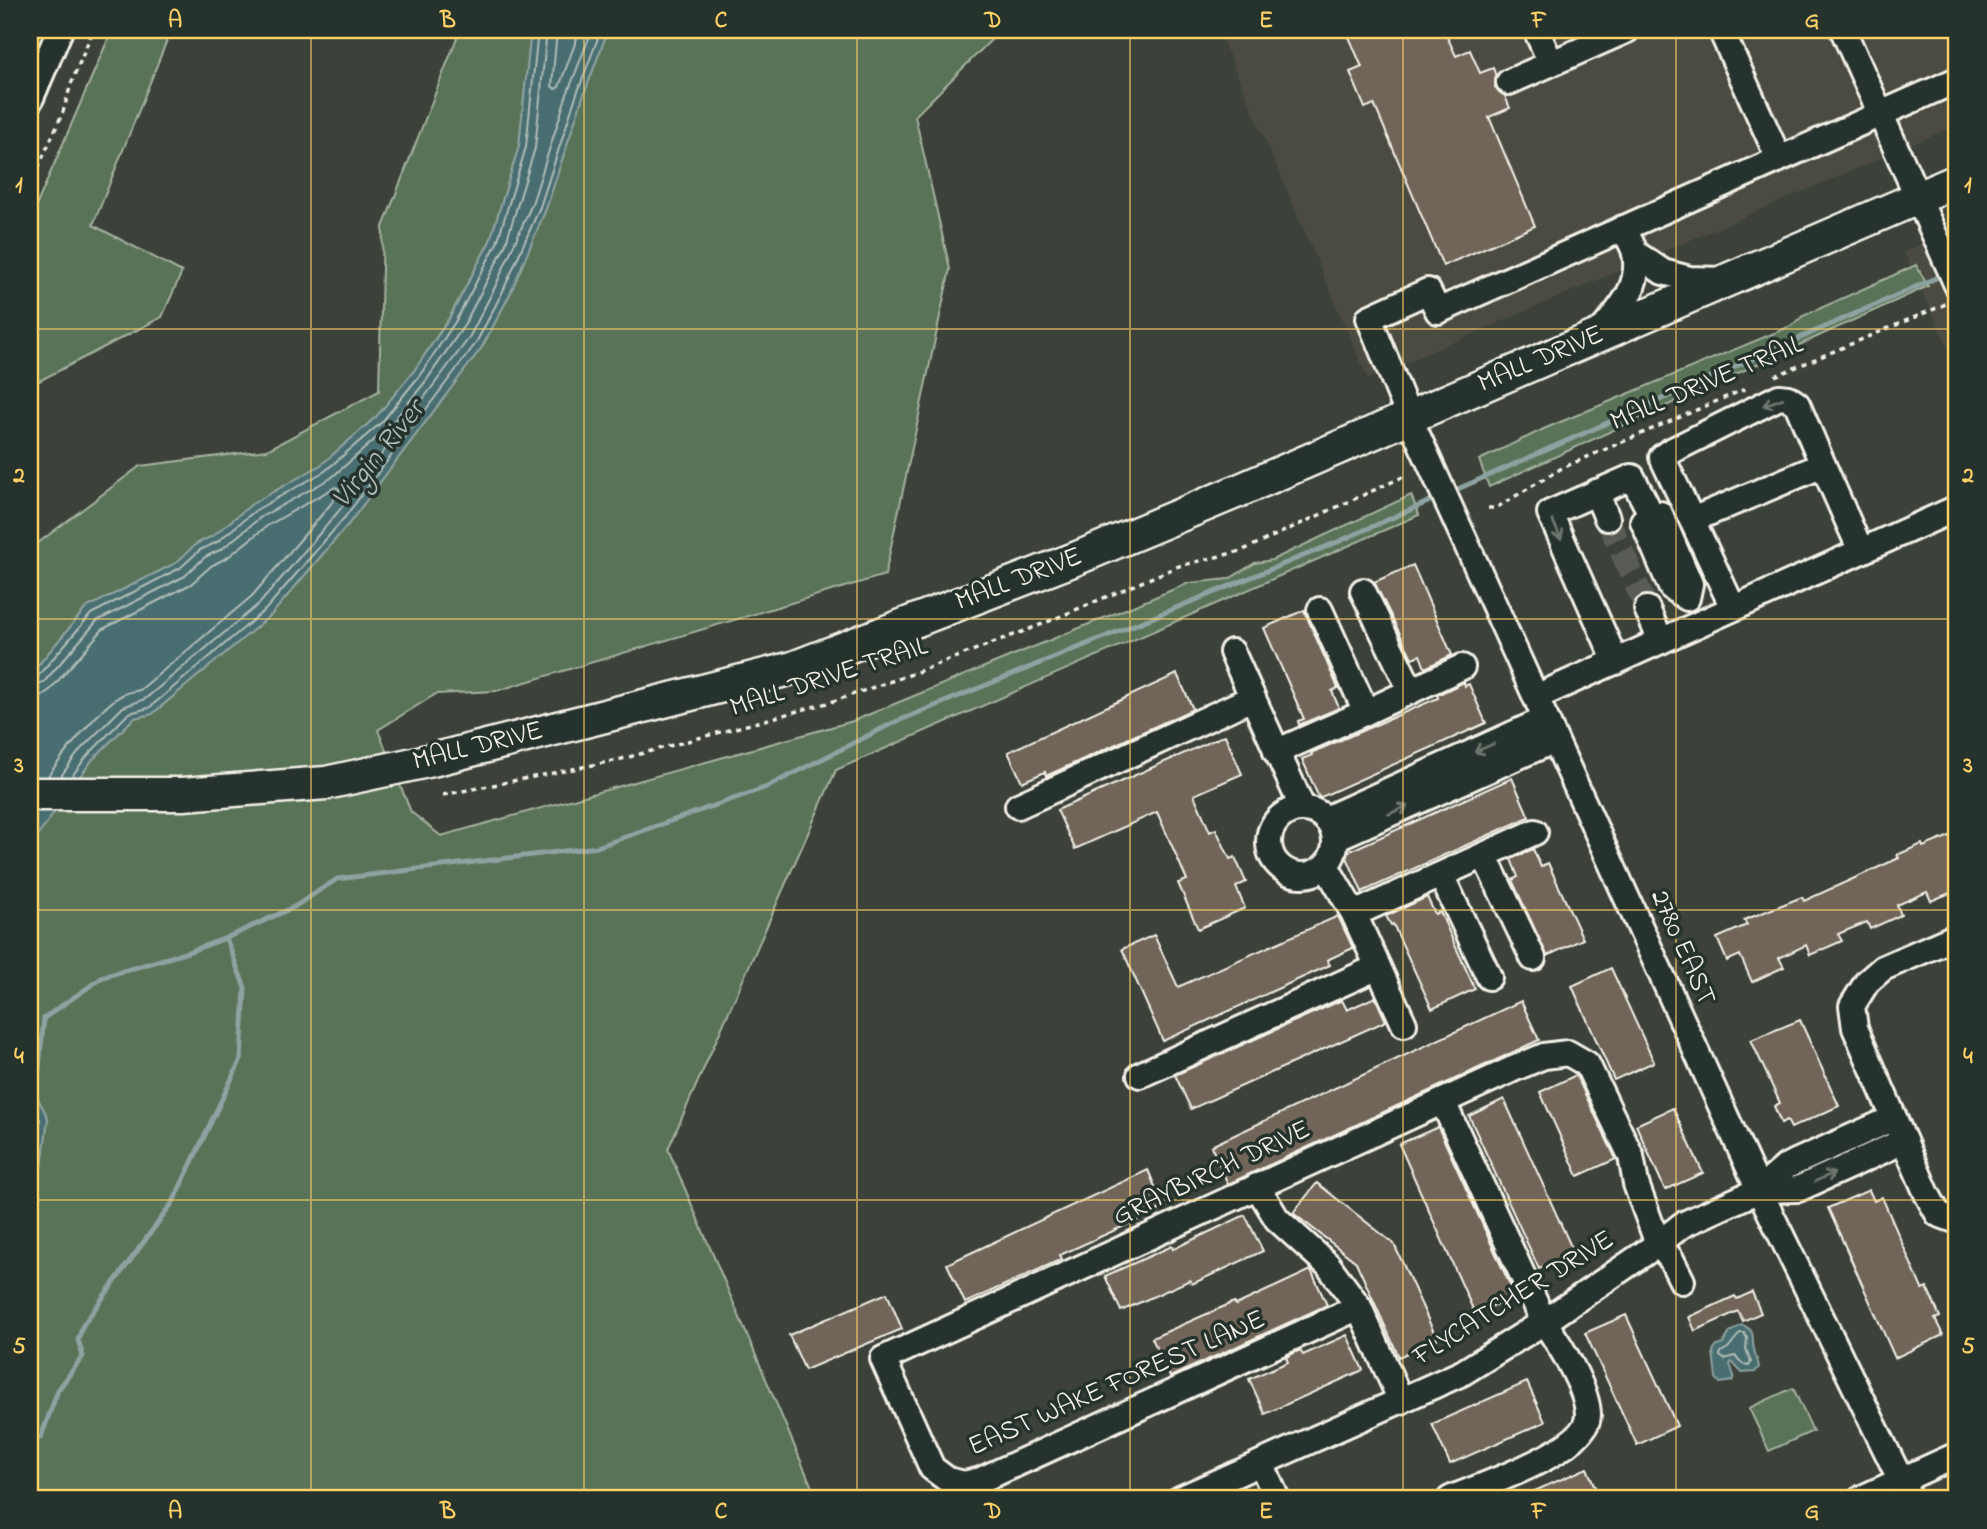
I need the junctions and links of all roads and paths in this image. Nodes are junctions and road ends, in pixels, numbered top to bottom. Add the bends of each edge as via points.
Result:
1 (60, 30) edge
2 (93, 30) edge
3 (1536, 30) edge
4 (1627, 30) edge
5 (1721, 30) edge
6 (1843, 30) edge
7 (1551, 63) junction
8 (1957, 80) edge
9 (1509, 82) dead end
10 (30, 96) edge
11 (1881, 114) junction
12 (1779, 159) junction
13 (1957, 181) edge
14 (30, 186) edge
15 (1919, 198) junction
16 (1623, 228) junction
17 (1635, 253) junction
18 (1728, 280) junction
19 (1952, 294) edge
20 (1597, 336) junction
21 (1774, 376) dead end
22 (1748, 387) dead end
23 (1409, 417) junction
24 (1823, 465) junction
25 (1407, 475) dead end
26 (1596, 492) junction
27 (1488, 508) dead end
28 (1957, 508) edge
29 (1607, 518) tunnel mouth
30 (1692, 520) junction
31 (1861, 551) junction
32 (1363, 590) dead end
33 (1733, 608) junction
34 (1647, 609) tunnel mouth
35 (1320, 610) dead end
36 (1699, 624) junction
37 (1661, 641) junction
38 (1232, 652) dead end
39 (1616, 662) junction
40 (1462, 667) dead end
41 (1412, 691) junction
42 (1252, 698) junction
43 (1366, 712) junction
44 (1546, 719) junction
45 (1276, 752) junction
46 (30, 794) edge
47 (443, 794) dead end
48 (1018, 806) dead end
49 (1303, 809) junction
50 (1331, 828) junction
51 (1535, 832) dead end
52 (1484, 855) junction
53 (1326, 866) junction
54 (1441, 875) junction
55 (1354, 914) junction
56 (1957, 936) edge
57 (1533, 958) dead end
58 (1378, 967) junction
59 (1489, 976) dead end
60 (1404, 1024) dead end
61 (1140, 1075) dead end
62 (1443, 1102) junction
63 (1894, 1118) junction
64 (1904, 1141) junction
65 (1256, 1186) junction
66 (1759, 1190) junction
67 (1957, 1221) edge
68 (1658, 1244) junction
69 (1682, 1281) dead end
70 (1359, 1307) junction
71 (1544, 1322) junction
72 (883, 1359) joint
73 (1401, 1401) junction
74 (1957, 1455) edge
75 (1261, 1463) junction
76 (1905, 1490) edge
77 (1180, 1499) edge
78 (1277, 1499) edge
79 (1450, 1499) edge
80 (1860, 1499) edge

1 - 10 street
2 - 14 path
3 - 7 street
4 - 7 street
5 - 12 street
6 - 11 street
7 - 9 street
8 - 11 street
11 - 12 street
11 - 15 street
12 - 16 street
13 - 15 main road, MALL DRIVE
15 - 18 main road, MALL DRIVE
15 - 19 street via 1936,236
16 - 17 street
16 - 23 street, 2780 EAST via 1438,311 1429,291 1369,318
17 - 18 street via 1663,272 1690,279
17 - 20 street via 1636,281 1626,302
18 - 20 main road, MALL DRIVE
19 - 21 path, MALL DRIVE TRAIL
20 - 23 main road, MALL DRIVE
22 - 27 path, MALL DRIVE TRAIL via 1562,468 1496,508
23 - 44 street, 2780 EAST
23 - 46 main road, MALL DRIVE via 1075,559 793,668 327,783 183,794
24 - 30 street
24 -> 30 street via 1797,404 1779,397 1662,457
24 - 31 street
25 - 47 path, MALL DRIVE TRAIL via 1241,551 1179,566 1040,625 831,702 618,760
26 - 29 street
26 - 36 street via 1632,477 1690,584 1687,598
26 -> 39 street via 1550,513
28 - 31 street
30 - 33 street
31 - 33 street
32 - 41 street
33 - 36 street
34 - 37 street
35 - 43 street
36 - 37 street
37 - 39 street
38 - 42 street
39 - 44 street
40 - 41 street
41 - 43 street
42 - 45 street
42 - 48 street
43 - 45 street
44 - 50 street
44 - 66 street, 2780 EAST
45 - 49 street
49 - 50 street via 1320,813
49 - 53 street via 1292,810 1274,823 1269,833 1270,855 1285,872 1296,875 1307,876
50 - 53 street via 1335,848
51 - 52 street
52 - 54 street
52 - 57 street
53 - 55 street
54 - 55 street
54 - 59 street
55 - 58 street
56 - 63 street via 1883,968 1867,982 1852,1006 1855,1028
58 - 60 street
58 - 61 street
62 - 65 street, GRAYBIRCH DRIVE
62 - 68 street, GRAYBIRCH DRIVE via 1544,1056 1568,1053 1587,1064 1631,1156 1644,1212
62 - 71 street
63 - 64 street
63 - 66 street, FLYCATCHER DRIVE via 1787,1166
66 -> 64 street, FLYCATCHER DRIVE via 1798,1189
64 - 67 street via 1938,1214
65 - 70 street via 1277,1219 1328,1265
65 - 72 street, GRAYBIRCH DRIVE
66 - 68 street, FLYCATCHER DRIVE via 1682,1225
66 - 76 street, 2780 EAST
68 - 69 street
68 - 71 street, FLYCATCHER DRIVE
70 - 72 street, EAST WAKE FOREST LANE via 964,1484 948,1480 932,1468
70 - 73 street
71 - 73 street, FLYCATCHER DRIVE via 1462,1373
71 - 79 street via 1563,1348 1583,1394 1588,1416 1580,1436 1554,1454
73 - 75 street, FLYCATCHER DRIVE
74 - 76 street
75 - 77 street, FLYCATCHER DRIVE
75 - 78 street
76 - 80 street

